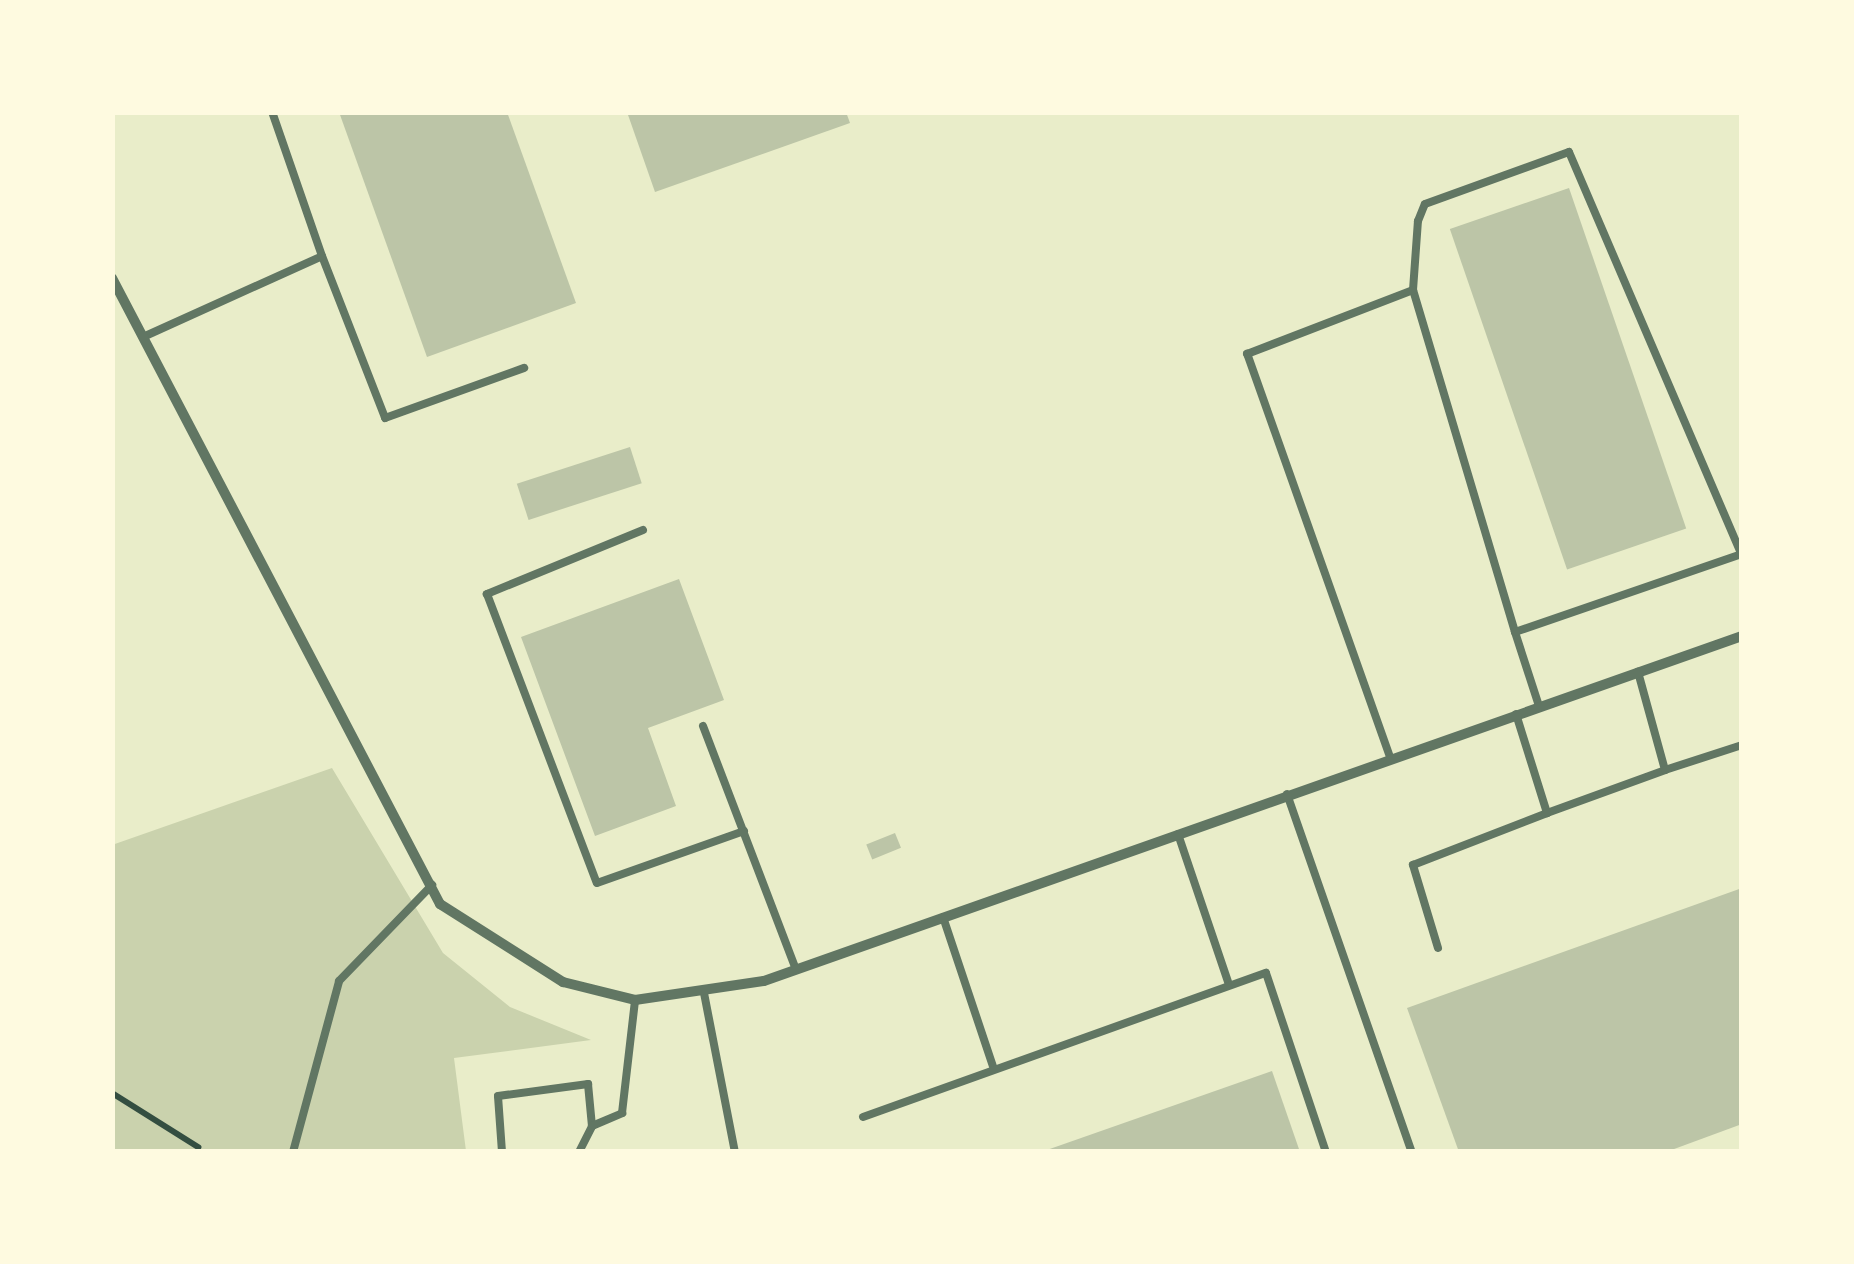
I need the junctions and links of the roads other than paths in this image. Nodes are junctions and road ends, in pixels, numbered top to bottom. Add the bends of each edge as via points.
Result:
1 (272, 112) edge
2 (322, 256) junction
3 (112, 278) edge
4 (1412, 290) junction
5 (143, 337) junction
6 (524, 368) dead end
7 (643, 530) dead end
8 (1741, 554) edge
9 (1516, 632) junction
10 (1742, 636) edge
11 (1638, 672) junction
12 (1539, 706) junction
13 (1516, 714) junction
14 (702, 726) dead end
15 (1742, 744) edge
16 (1390, 758) junction
17 (1665, 770) junction
18 (1287, 794) junction
19 (1547, 813) junction
20 (744, 831) junction
21 (1178, 834) junction
22 (432, 885) junction
23 (943, 917) junction
24 (1438, 948) dead end
25 (796, 970) junction
26 (1230, 984) junction
27 (704, 993) junction
28 (635, 1000) junction
29 (994, 1068) junction
30 (863, 1117) dead end
31 (592, 1126) junction
32 (293, 1152) edge
33 (502, 1152) edge
34 (579, 1152) edge
35 (734, 1152) edge
36 (1326, 1152) edge
37 (1412, 1152) edge

1 - 2 lane
2 - 5 lane
2 - 6 lane via 385,418
3 - 5 street
4 - 8 lane via 1425,204 1569,152
4 - 9 lane
4 - 16 lane via 1247,354
5 - 22 street
7 - 20 lane via 486,594 597,882
8 - 9 lane
9 - 12 lane
10 - 11 street
11 - 12 street
11 - 17 lane
12 - 13 street
13 - 16 street
13 - 19 lane
14 - 20 lane
15 - 17 lane
16 - 18 street
17 - 19 lane
18 - 21 street
18 - 37 lane
19 - 24 lane via 1413,864
20 - 25 lane
21 - 23 street
21 - 26 lane
22 - 28 street via 440,904 502,950 564,982
22 - 32 lane via 339,981
23 - 25 street
23 - 29 lane
25 - 27 street
26 - 29 lane
26 - 36 lane via 1266,973
27 - 28 street
27 - 35 lane
28 - 31 lane via 622,1113
29 - 30 lane
31 - 33 lane via 588,1084 498,1096
31 - 34 lane

